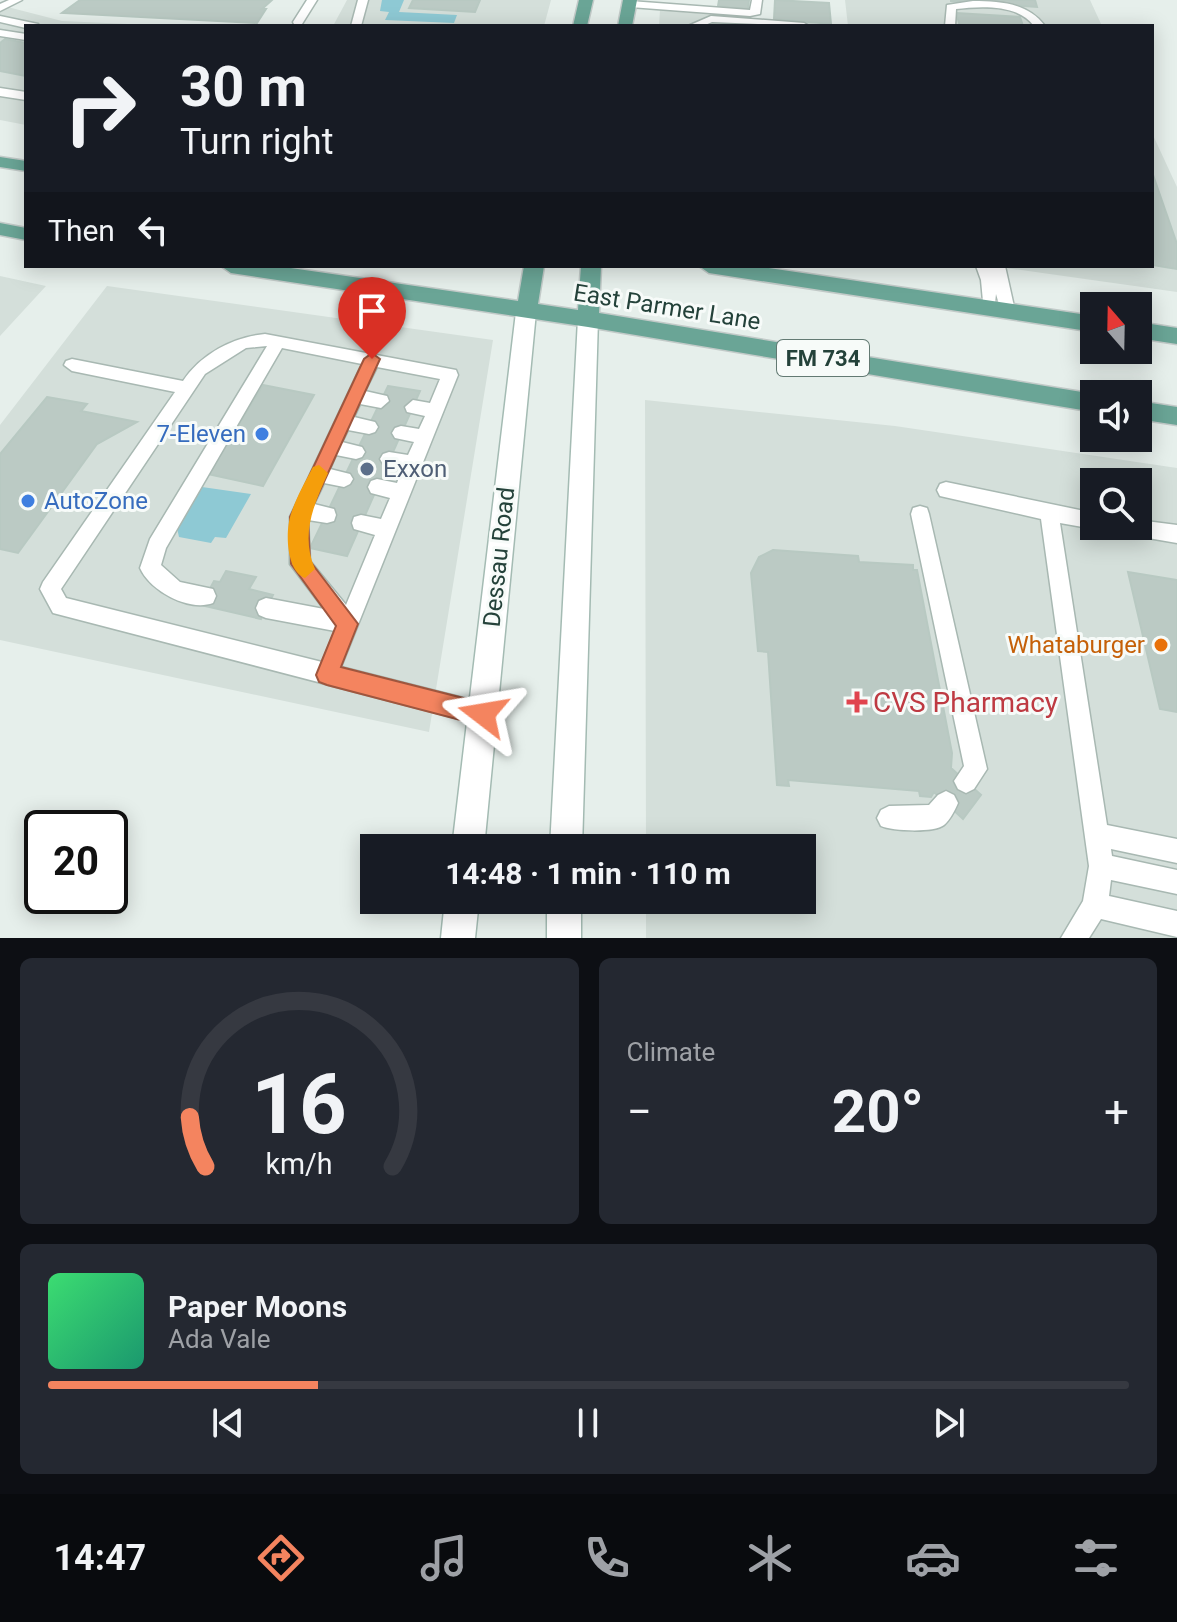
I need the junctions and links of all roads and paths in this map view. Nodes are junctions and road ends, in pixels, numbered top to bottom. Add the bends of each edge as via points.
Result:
1 (17, 0) edge
2 (312, 0) edge
3 (363, 0) edge
4 (586, 0) edge
5 (757, 0) edge
6 (630, 2) edge
7 (677, 4) edge
8 (0, 8) edge
9 (0, 19) edge
10 (298, 22) dead end
11 (24, 24) edge
12 (357, 24) edge
13 (580, 24) edge
14 (625, 24) edge
15 (698, 24) edge
16 (777, 24) edge
17 (950, 24) edge
18 (1039, 24) edge
19 (0, 33) edge
20 (24, 37) edge
21 (0, 92) edge
22 (24, 96) edge
23 (0, 229) edge
24 (24, 234) edge
25 (244, 268) edge
26 (534, 268) edge
27 (591, 268) edge
28 (722, 268) edge
29 (984, 268) edge
30 (998, 268) edge
31 (998, 309) junction
32 (526, 312) junction
33 (588, 319) junction
34 (1080, 322) edge
35 (1152, 332) edge
36 (1177, 336) edge
37 (278, 342) junction
38 (372, 359) junction
39 (72, 365) dead end
40 (186, 388) junction
41 (355, 396) junction
42 (381, 401) dead end
43 (1080, 401) edge
44 (413, 407) dead end
45 (435, 411) junction
46 (1152, 412) edge
47 (1177, 416) edge
48 (342, 422) junction
49 (369, 427) dead end
50 (401, 433) dead end
51 (424, 437) junction
52 (331, 447) junction
53 (356, 452) dead end
54 (389, 459) dead end
55 (413, 464) junction
56 (319, 474) junction
57 (344, 479) dead end
58 (377, 487) dead end
59 (946, 490) dead end
60 (402, 492) junction
61 (301, 510) junction
62 (1049, 513) junction
63 (920, 514) dead end
64 (327, 515) dead end
65 (1080, 519) edge
66 (361, 523) dead end
67 (387, 529) junction
68 (1152, 530) edge
69 (1177, 534) edge
70 (206, 596) dead end
71 (266, 608) dead end
72 (348, 624) junction
73 (327, 675) junction
74 (483, 714) junction
75 (966, 781) dead end
76 (946, 803) dead end
77 (889, 818) dead end
78 (470, 834) edge
79 (567, 834) edge
80 (1099, 835) junction
81 (1177, 851) edge
82 (1101, 866) junction
83 (1177, 882) edge
84 (1095, 905) junction
85 (461, 914) edge
86 (564, 914) edge
87 (1177, 924) edge
88 (458, 938) edge
89 (564, 938) edge
90 (1074, 938) edge

1 - 8 lane
2 - 10 lane
3 - 12 lane
4 - 13 main road
5 - 7 lane via 756,12 750,13
6 - 7 lane
6 - 14 main road
9 - 11 lane
15 - 16 lane via 711,19
17 - 18 lane via 951,7 961,5 1023,10
19 - 20 lane
21 - 22 lane
23 - 24 main road
25 - 32 main road, East Parmer Lane / FM 734
26 - 32 main road, Dessau Road
27 - 33 main road
28 - 31 main road, East Parmer Lane
29 - 31 lane
30 - 31 lane
31 - 34 main road, East Parmer Lane
32 - 33 main road, East Parmer Lane / FM 734
32 - 74 main road, Dessau Road
33 - 43 main road, East Parmer Lane / FM 734
33 - 79 main road
35 - 36 main road
37 - 38 lane
37 - 40 lane via 243,342 199,370
37 - 70 lane via 157,545 150,568 175,590
38 - 41 lane
38 - 45 lane via 450,375
39 - 40 lane
40 - 73 lane via 50,589 60,606
41 - 42 lane
41 - 48 lane
44 - 45 lane
45 - 51 lane
46 - 47 main road
48 - 49 lane
48 - 52 lane
50 - 51 lane
51 - 55 lane
52 - 53 lane
52 - 56 lane
54 - 55 lane
55 - 60 lane
56 - 57 lane
56 - 61 lane
58 - 60 lane
59 - 62 lane
60 - 67 lane
61 - 64 lane
61 - 72 lane via 300,564
62 - 65 lane
62 - 80 lane
63 - 75 lane via 976,769
66 - 67 lane
67 - 72 lane
68 - 69 lane
71 - 72 lane
72 - 73 lane
73 - 74 lane
74 - 78 main road, Dessau Road
76 - 77 lane via 935,817
80 - 81 lane
80 - 82 lane
82 - 83 lane
82 - 84 lane
84 - 87 lane
84 - 90 lane
85 - 88 main road
86 - 89 main road

